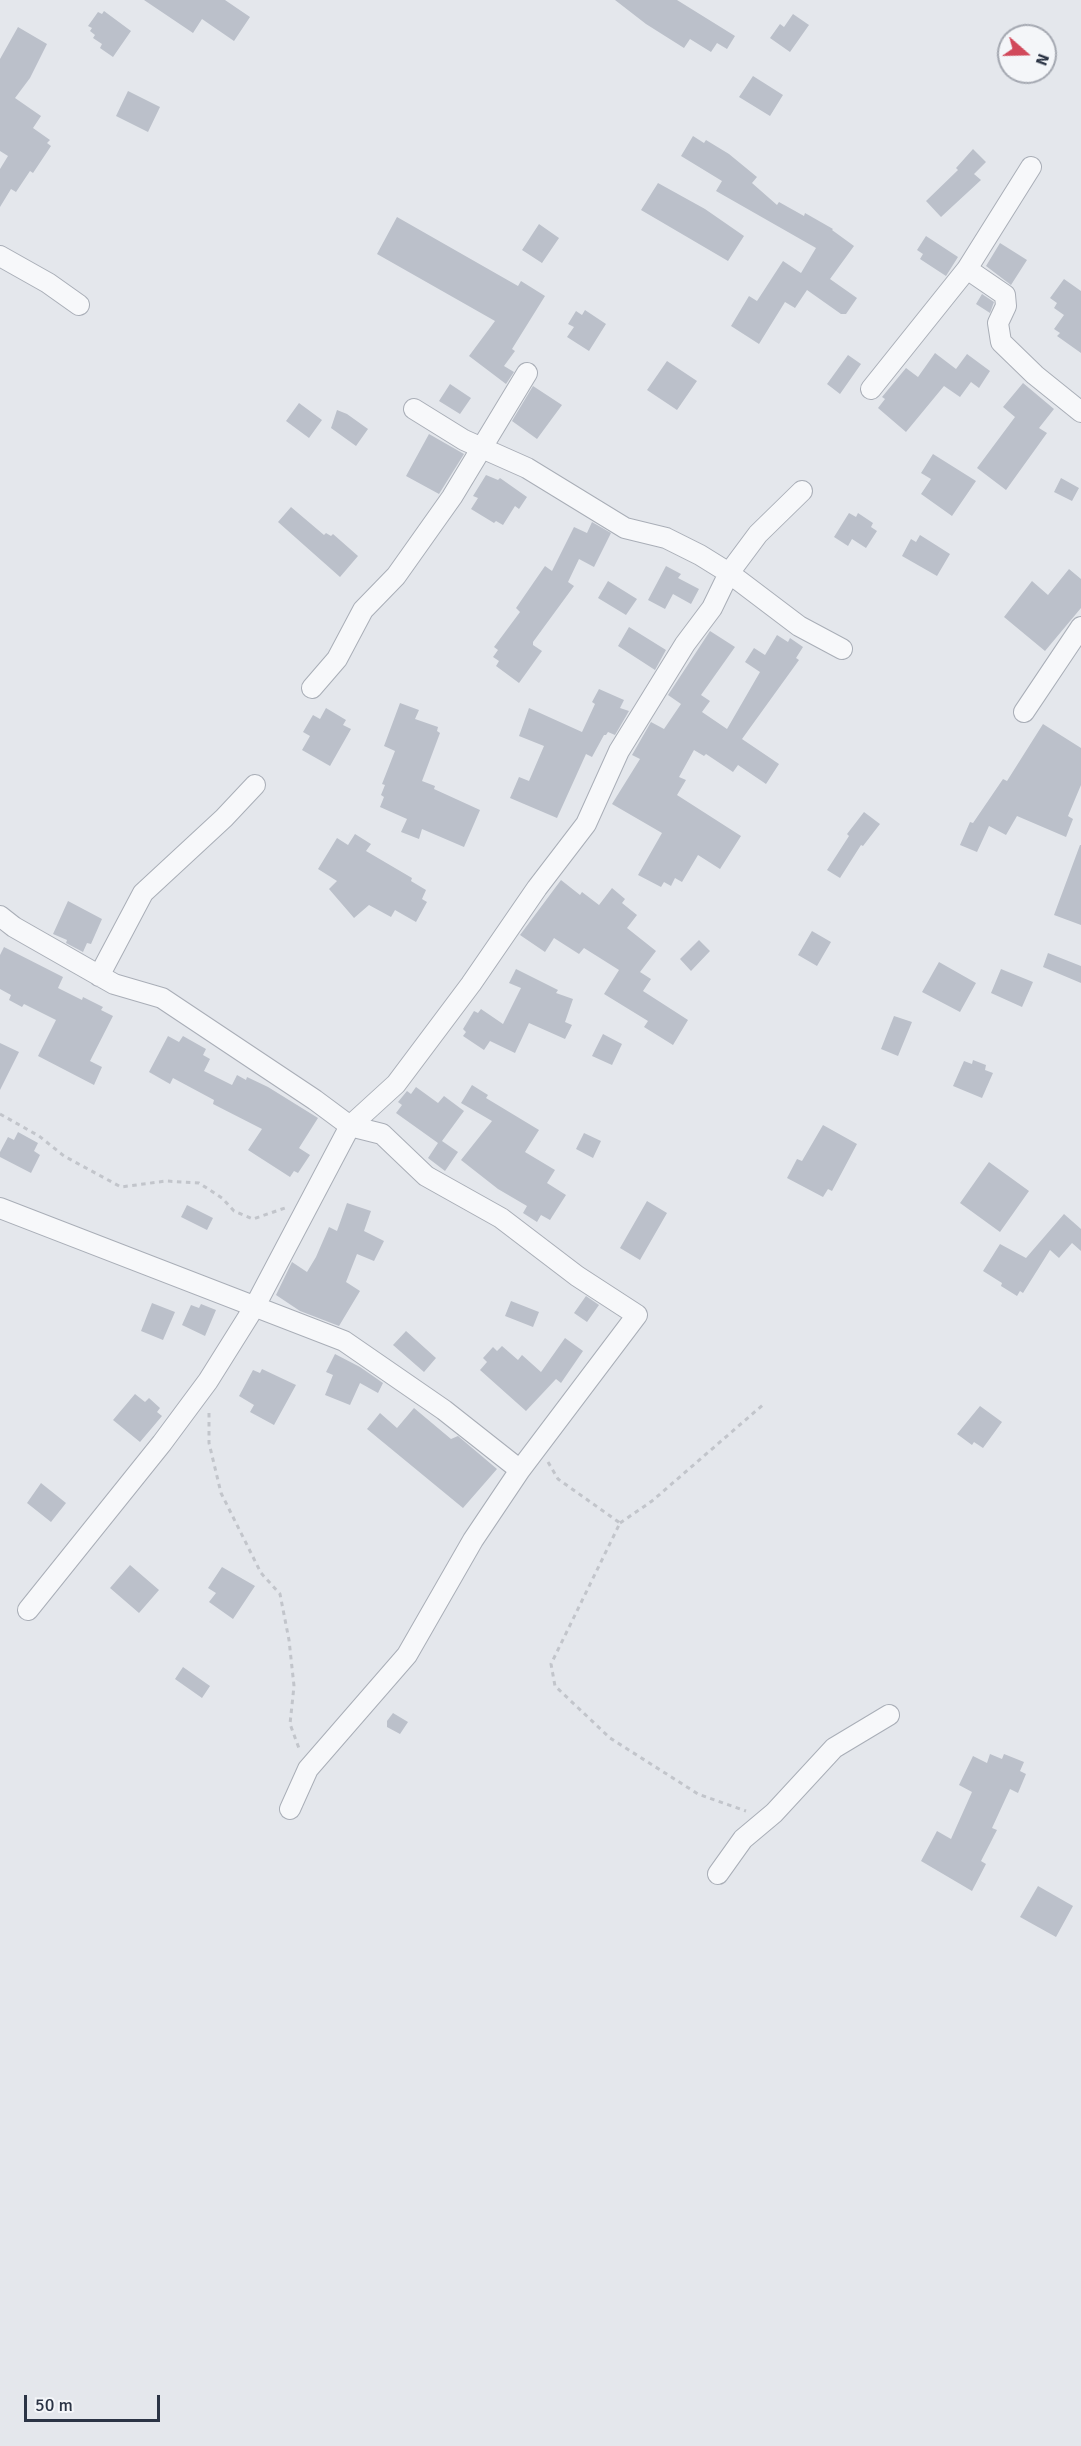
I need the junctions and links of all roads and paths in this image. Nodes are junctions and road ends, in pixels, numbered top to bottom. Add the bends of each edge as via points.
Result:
1 (1031, 167) dead end
2 (0, 256) edge
3 (967, 269) junction
4 (79, 305) dead end
5 (527, 373) dead end
6 (871, 389) dead end
7 (414, 409) dead end
8 (1081, 412) edge
9 (480, 448) junction
10 (802, 491) dead end
11 (729, 573) junction
12 (1081, 627) edge
13 (842, 649) dead end
14 (312, 688) dead end
15 (1024, 712) dead end
16 (255, 785) dead end
17 (0, 916) edge
18 (99, 975) junction
19 (0, 1113) edge
20 (350, 1126) junction
21 (312, 1198) junction
22 (0, 1208) edge
23 (255, 1306) junction
24 (765, 1403) dead end
25 (208, 1412) dead end
26 (538, 1446) junction
27 (520, 1470) junction
28 (620, 1523) junction
29 (28, 1610) dead end
30 (889, 1715) dead end
31 (308, 1769) junction
32 (290, 1809) dead end
33 (774, 1813) junction
34 (718, 1874) dead end

1 - 3 street
2 - 4 street
3 - 6 street
3 - 8 street via 1005,295 1006,306 998,323 1001,342
5 - 9 street
7 - 9 street
9 - 11 street via 527,468 625,528 666,538
9 - 14 street via 446,505 396,576 363,610 337,660
10 - 11 street via 758,534
11 - 13 street via 799,626
11 - 20 street via 712,608 624,742 586,824 396,1084
12 - 15 street
16 - 18 street via 143,893
17 - 18 street
18 - 20 street via 114,984 162,998
19 - 21 path via 64,1156 121,1187 166,1181 199,1183 234,1211 253,1219
20 - 21 street
20 - 26 street via 382,1134 426,1176 501,1218 637,1315
21 - 23 street
22 - 23 street
23 - 27 street via 345,1341 444,1410
23 - 29 street via 201,1390
24 - 28 path via 652,1501
25 - 31 path via 209,1443 221,1493 261,1573 280,1594 294,1686 290,1724
26 - 27 street
26 - 28 path via 558,1479
27 - 31 street via 473,1540 407,1655
28 - 33 path via 551,1664 555,1686 609,1738 698,1794 748,1812
30 - 33 street via 834,1748
31 - 32 street
33 - 34 street via 743,1839

